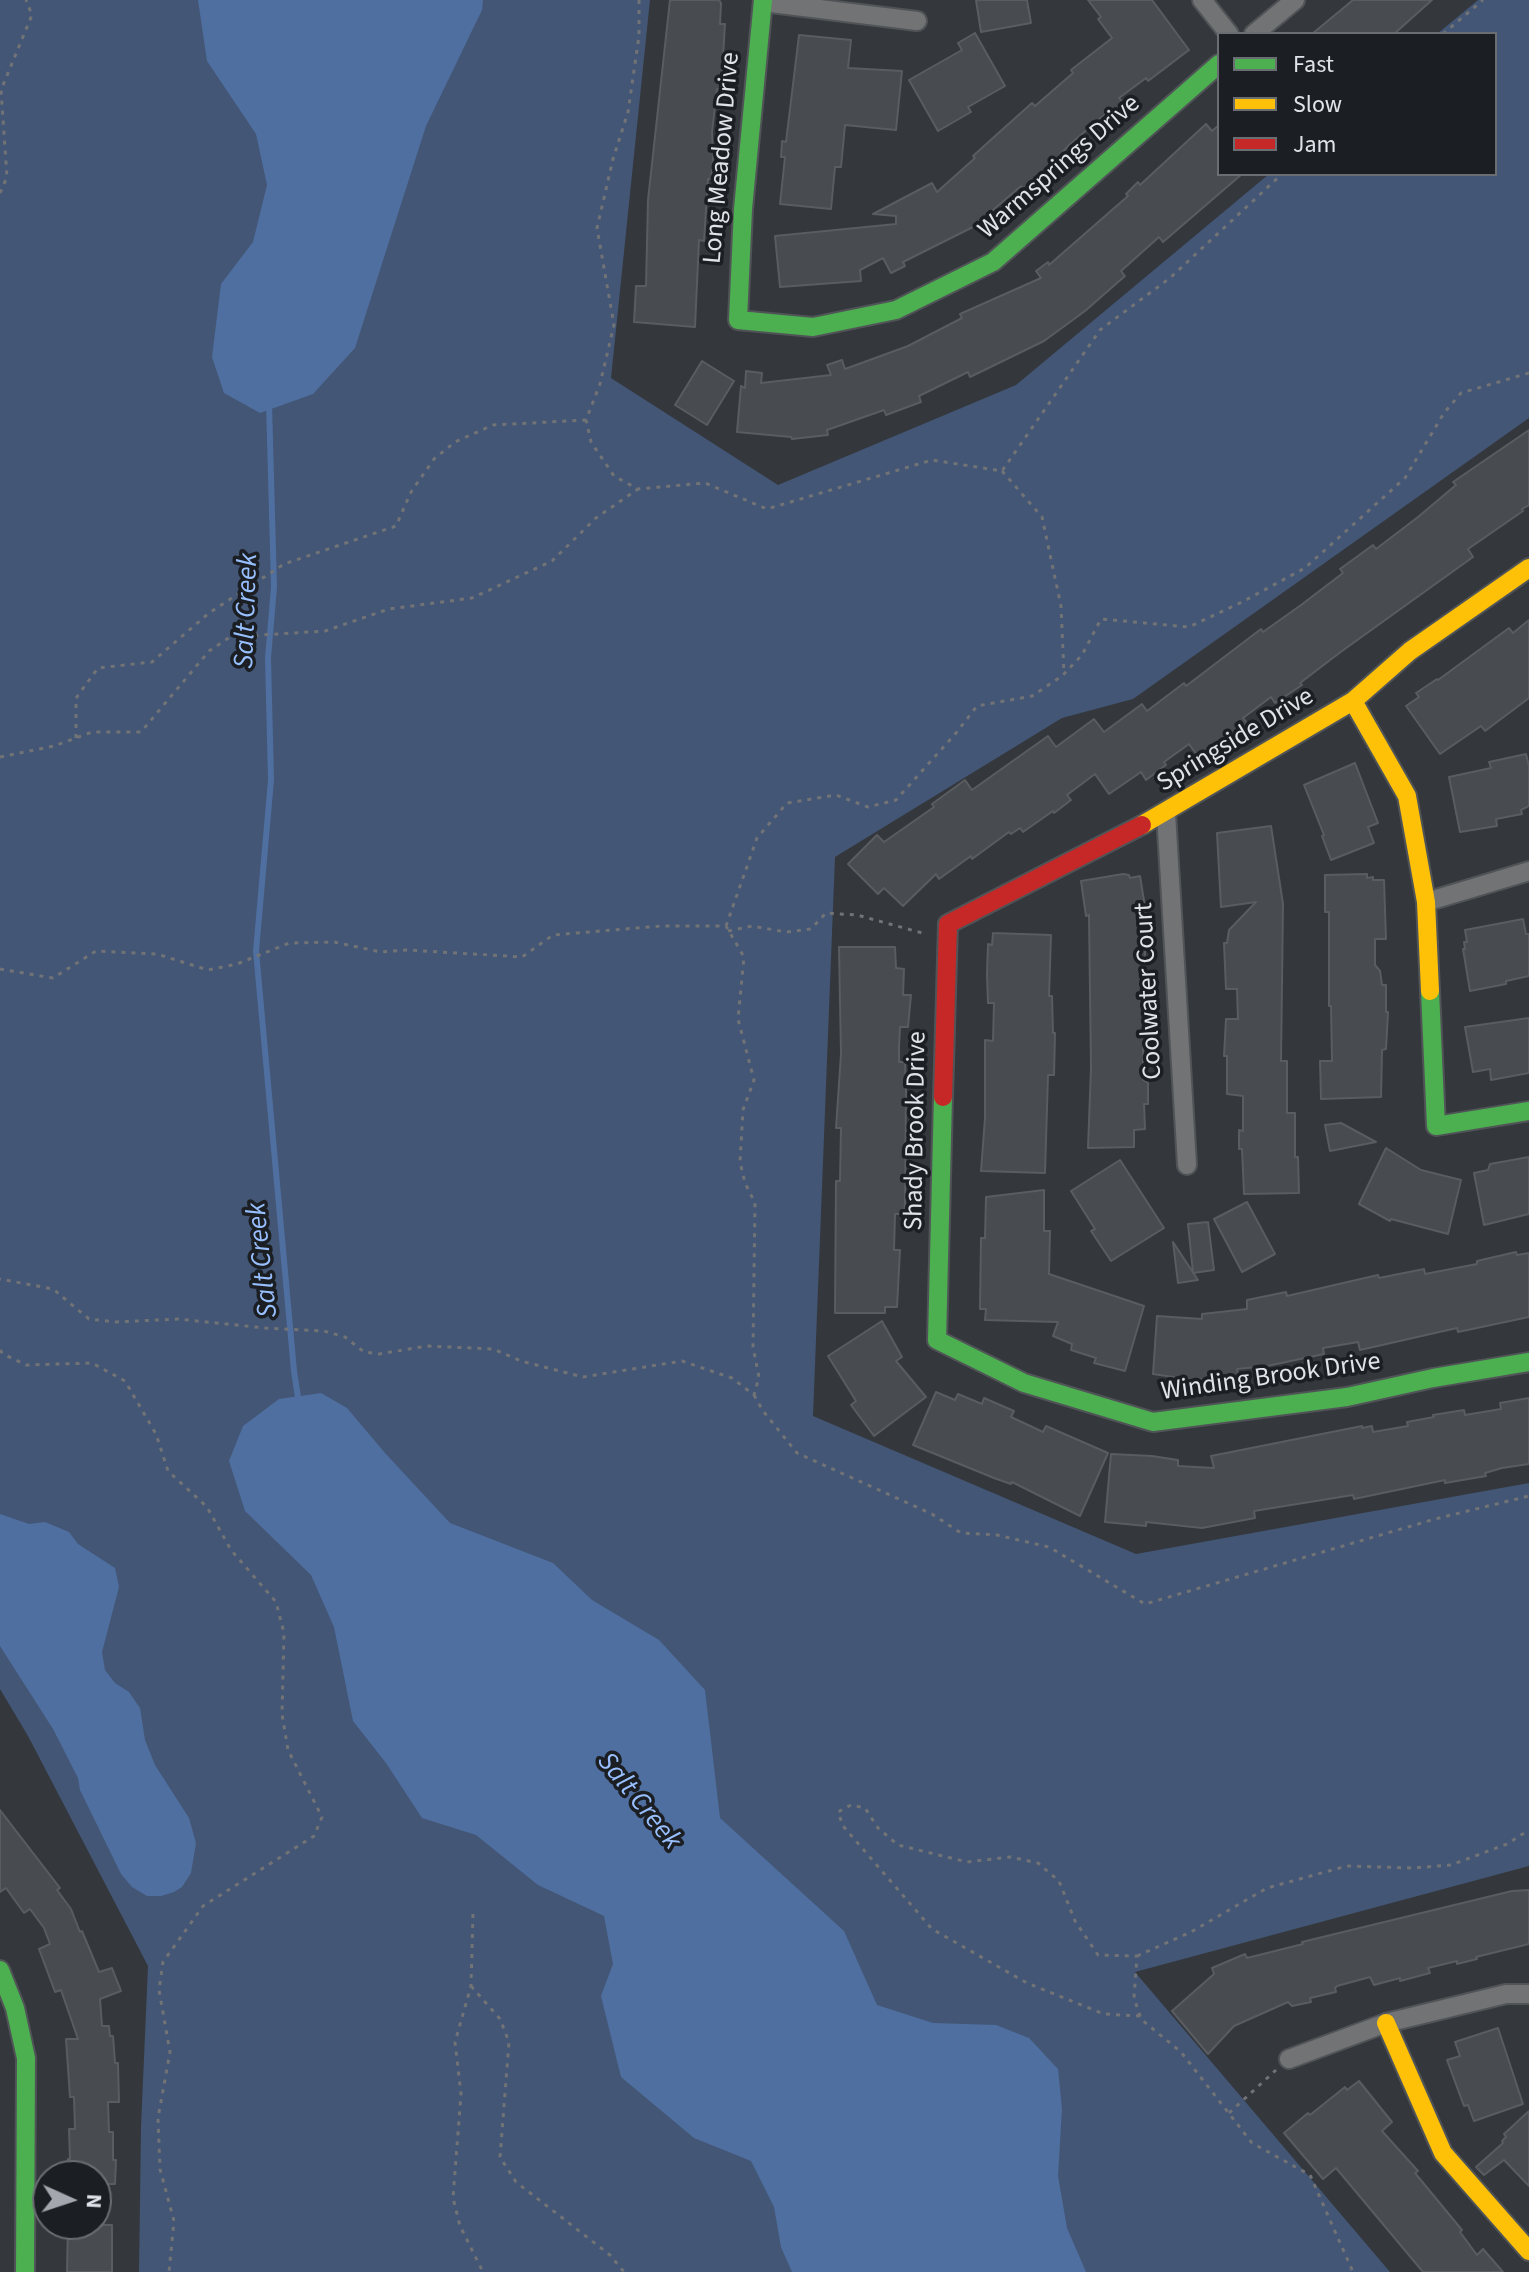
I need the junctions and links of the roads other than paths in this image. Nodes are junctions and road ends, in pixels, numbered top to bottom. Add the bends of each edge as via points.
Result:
1 (1202, 0) edge
2 (1295, 0) edge
3 (763, 1) edge
4 (917, 21) dead end
5 (1227, 32) edge
6 (1256, 32) edge
7 (1217, 66) edge
8 (738, 320) joint
9 (1529, 568) edge
10 (1353, 701) junction
11 (1166, 813) junction
12 (1529, 871) edge
13 (1426, 902) junction
14 (948, 932) joint
15 (1529, 1111) edge
16 (1187, 1165) dead end
17 (937, 1340) joint
18 (1529, 1362) edge
19 (0, 1970) edge
20 (1529, 1994) edge
21 (1386, 2023) junction
22 (1289, 2059) road end
23 (1529, 2251) edge
24 (25, 2272) edge

1 - 5 street
2 - 6 street
3 - 4 street
3 - 8 street, Long Meadow Drive
7 - 8 street, Warmsprings Drive via 993,262 896,310 813,327
9 - 10 street, Springside Drive via 1410,651
10 - 11 street, Springside Drive
10 - 13 street via 1407,796
11 - 14 street, Springside Drive
11 - 16 street, Coolwater Court
12 - 13 street
13 - 15 street via 1436,1126
14 - 17 street, Shady Brook Drive
17 - 18 street, Winding Brook Drive via 1024,1383 1153,1422 1347,1397
19 - 24 street via 26,2058
20 - 21 street via 1506,1994
21 - 22 street
21 - 23 street via 1443,2153

